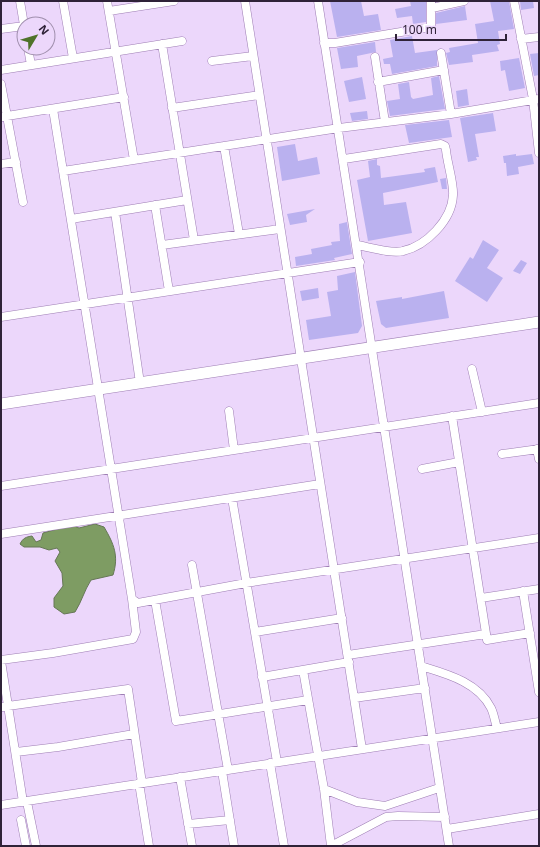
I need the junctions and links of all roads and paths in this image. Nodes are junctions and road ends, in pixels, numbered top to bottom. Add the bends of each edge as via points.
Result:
1 (20, 1) edge
2 (63, 1) edge
3 (107, 1) edge
4 (174, 1) edge
5 (245, 1) edge
6 (318, 1) edge
7 (464, 1) edge
8 (514, 1) edge
9 (431, 4) edge
10 (109, 11) junction
11 (22, 16) edge
12 (16, 27) edge
13 (1, 29) edge
14 (539, 37) edge
15 (521, 39) junction
16 (182, 41) dead end
17 (324, 43) junction
18 (162, 44) junction
19 (116, 52) junction
20 (441, 53) dead end
21 (29, 56) edge
22 (253, 56) junction
23 (375, 57) dead end
24 (73, 58) junction
25 (212, 61) dead end
26 (31, 65) junction
27 (1, 70) edge
28 (444, 70) junction
29 (378, 82) junction
30 (1, 84) edge
31 (259, 95) junction
32 (124, 97) junction
33 (536, 99) edge
34 (172, 108) junction
35 (53, 109) junction
36 (451, 114) junction
37 (4, 116) edge
38 (385, 122) junction
39 (339, 128) junction
40 (266, 140) junction
41 (224, 146) junction
42 (180, 153) junction
43 (539, 154) edge
44 (344, 159) junction
45 (134, 160) junction
46 (16, 162) junction
47 (1, 164) edge
48 (63, 171) junction
49 (187, 200) junction
50 (23, 202) dead end
51 (155, 205) junction
52 (115, 212) junction
53 (71, 219) junction
54 (280, 230) junction
55 (239, 234) junction
56 (194, 240) junction
57 (162, 245) junction
58 (357, 245) junction
59 (360, 262) junction
60 (287, 273) junction
61 (169, 291) junction
62 (127, 298) junction
63 (84, 304) junction
64 (1, 317) edge
65 (539, 322) edge
66 (373, 347) junction
67 (300, 358) junction
68 (472, 369) dead end
69 (140, 383) junction
70 (98, 389) junction
71 (539, 403) edge
72 (1, 404) edge
73 (229, 411) dead end
74 (482, 412) junction
75 (452, 416) junction
76 (385, 426) junction
77 (313, 438) junction
78 (538, 449) edge
79 (234, 450) junction
80 (502, 454) dead end
81 (539, 459) edge
82 (459, 462) junction
83 (111, 469) junction
84 (422, 469) dead end
85 (320, 484) junction
86 (1, 486) edge
87 (232, 498) junction
88 (119, 516) junction
89 (1, 534) edge
90 (539, 538) edge
91 (473, 548) junction
92 (405, 559) junction
93 (192, 565) dead end
94 (334, 570) junction
95 (246, 583) junction
96 (539, 589) edge
97 (524, 591) junction
98 (197, 593) junction
99 (480, 598) junction
100 (132, 599) junction
101 (155, 600) junction
102 (342, 618) junction
103 (255, 632) junction
104 (530, 633) junction
105 (486, 634) junction
106 (418, 644) junction
107 (348, 659) junction
108 (1, 660) edge
109 (421, 666) junction
110 (303, 670) junction
111 (537, 670) edge
112 (262, 677) junction
113 (425, 688) junction
114 (539, 692) edge
115 (354, 698) junction
116 (308, 700) junction
117 (5, 706) edge
118 (267, 706) junction
119 (218, 714) junction
120 (539, 722) edge
121 (497, 728) junction
122 (134, 734) junction
123 (433, 738) junction
124 (362, 749) junction
125 (16, 752) junction
126 (317, 756) junction
127 (274, 763) junction
128 (225, 770) junction
129 (180, 777) junction
130 (140, 783) junction
131 (439, 788) junction
132 (324, 790) junction
133 (25, 802) junction
134 (1, 805) edge
135 (385, 806) junction
136 (539, 814) edge
137 (386, 817) junction
138 (445, 817) junction
139 (21, 820) dead end
140 (230, 820) junction
141 (188, 824) junction
142 (447, 830) junction
143 (26, 846) edge
144 (36, 846) edge
145 (149, 846) edge
146 (192, 846) edge
147 (234, 846) edge
148 (284, 846) edge
149 (449, 846) edge

1 - 11 street
2 - 24 street
3 - 10 street
4 - 10 street
5 - 22 street
6 - 17 street
7 - 9 street
8 - 15 street
9 - 17 street via 431,27
10 - 19 street
12 - 13 street
14 - 15 street
15 - 33 street
16 - 18 street
17 - 39 street
18 - 19 street
18 - 34 street
19 - 24 street
19 - 32 street
20 - 28 street
21 - 26 street
22 - 25 street
22 - 31 street
23 - 29 street
24 - 26 street
26 - 27 street
28 - 29 street
28 - 36 street
29 - 38 street
30 - 37 street
31 - 34 street
31 - 40 street
32 - 35 street
32 - 45 street
33 - 36 street
33 - 43 street
34 - 42 street
35 - 37 street
35 - 48 street
36 - 38 street
37 - 46 street
38 - 39 street
39 - 40 street
39 - 44 street
40 - 41 street
40 - 54 street
41 - 42 street
41 - 55 street
42 - 45 street
42 - 49 street
44 - 58 street
44 - 58 street via 441,144 446,150 453,194 450,211 422,243 402,251
45 - 48 street
46 - 47 street
46 - 50 street
48 - 53 street
49 - 51 street
49 - 56 street
51 - 52 street
51 - 57 street
52 - 53 street
52 - 62 street
53 - 63 street
54 - 55 street
54 - 60 street
55 - 56 street
56 - 57 street
57 - 61 street
58 - 59 street
59 - 60 street
59 - 66 street
60 - 61 street
60 - 67 street
61 - 62 street
62 - 63 street
62 - 69 street
63 - 64 street
63 - 70 street
65 - 66 street
66 - 67 street
66 - 76 street
67 - 69 street
67 - 77 street
68 - 74 street
69 - 70 street
70 - 72 street
70 - 83 street
71 - 74 street
73 - 79 street
74 - 75 street
75 - 76 street
75 - 82 street
76 - 77 street
76 - 92 street
77 - 79 street
77 - 85 street
78 - 80 street
78 - 81 street
79 - 83 street
82 - 84 street
82 - 91 street
83 - 86 street
83 - 88 street
85 - 87 street
85 - 94 street
87 - 88 street
87 - 95 street
88 - 89 street
88 - 100 street
90 - 91 street
91 - 92 street
91 - 99 street
92 - 94 street
92 - 106 street
93 - 98 street
94 - 95 street
94 - 102 street
95 - 98 street
95 - 103 street
96 - 97 street
97 - 99 street
97 - 104 street
98 - 101 street
98 - 119 street
99 - 105 street
100 - 101 street via 138,603
100 - 108 street via 136,632 133,639
101 - 119 street via 176,721
102 - 103 street
102 - 107 street
103 - 112 street
104 - 105 street via 487,640
104 - 111 street
105 - 106 street
106 - 107 street
106 - 109 street
107 - 110 street
107 - 115 street
108 - 117 street
109 - 113 street
109 - 121 street via 457,677 480,693 491,708
110 - 112 street
110 - 116 street
111 - 114 street
112 - 118 street
113 - 115 street
113 - 123 street
115 - 124 street
116 - 118 street
116 - 126 street
117 - 122 street via 128,689
117 - 125 street
118 - 119 street
118 - 127 street
119 - 128 street
120 - 121 street
121 - 123 street
122 - 125 street
122 - 130 street
123 - 124 street
123 - 131 street
124 - 126 street
125 - 133 street
126 - 127 street
126 - 132 street
127 - 128 street
127 - 148 street
128 - 129 street
128 - 140 street
129 - 130 street
129 - 141 street
130 - 133 street
130 - 145 street
131 - 135 street
131 - 138 street
132 - 135 street via 357,802
132 - 137 street via 331,846
133 - 134 street
133 - 144 street
135 - 137 street
136 - 142 street
137 - 138 street
138 - 142 street
139 - 143 street
140 - 141 street
140 - 147 street
141 - 146 street
142 - 149 street

